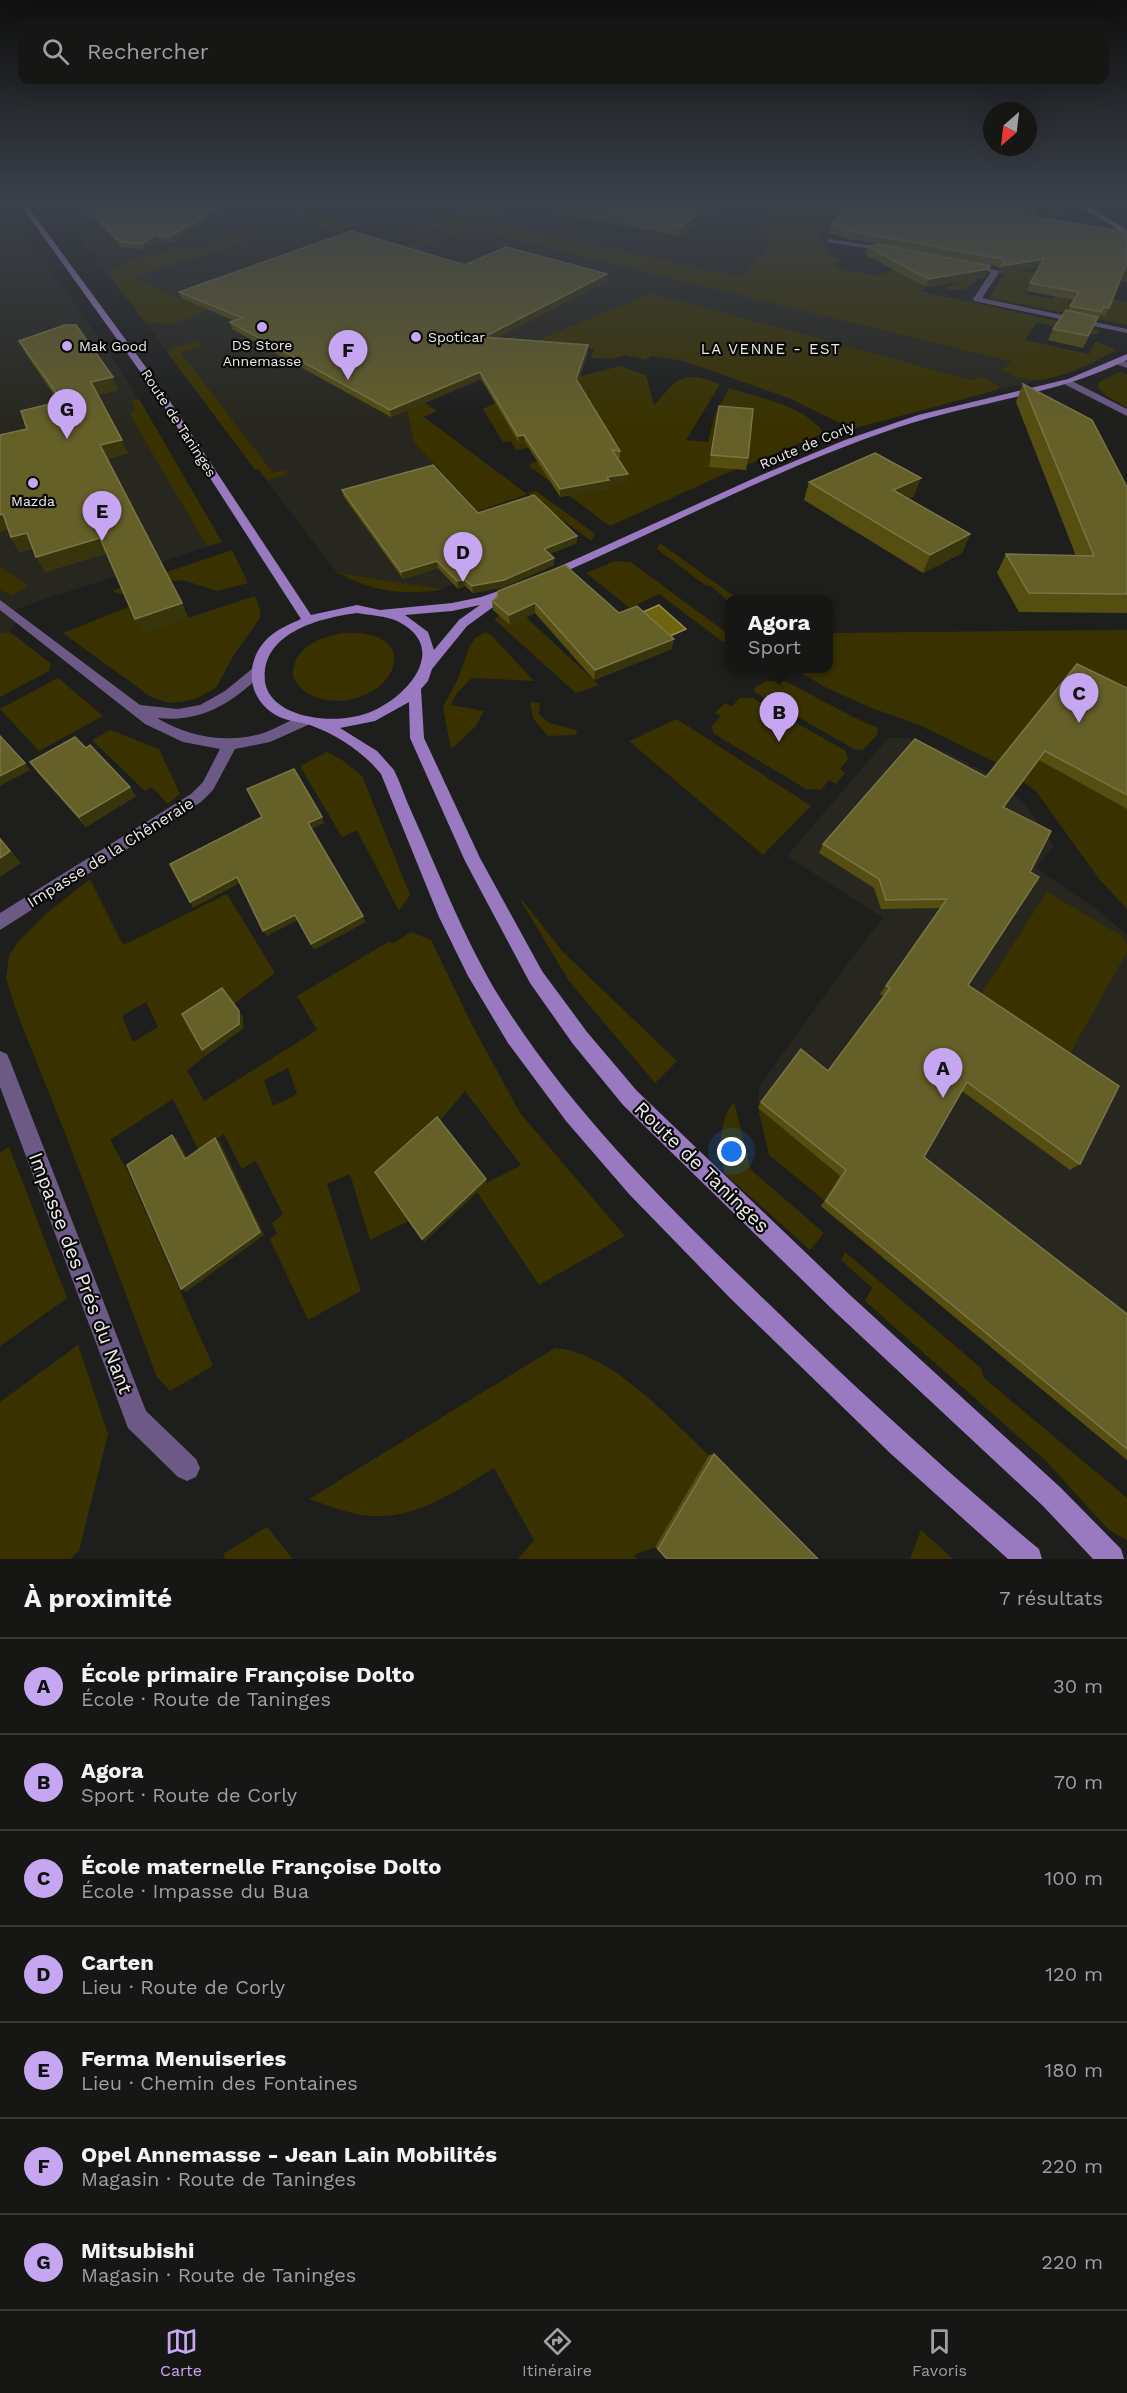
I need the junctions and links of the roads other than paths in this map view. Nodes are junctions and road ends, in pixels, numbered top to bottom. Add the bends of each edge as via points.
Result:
1 (75, 277) edge
2 (992, 277) edge
3 (1127, 331) edge
4 (1124, 361) edge
5 (1067, 382) junction
6 (1127, 413) edge
7 (509, 592) junction
8 (0, 604) edge
9 (384, 612) junction
10 (308, 619) junction
11 (429, 665) junction
12 (258, 671) junction
13 (415, 691) junction
14 (137, 709) junction
15 (310, 722) junction
16 (230, 744) junction
17 (0, 922) edge
18 (0, 1061) edge
19 (187, 1468) dead end
20 (1029, 1559) edge
21 (1111, 1559) edge

1 - 10 main road, Route de Taninges via 156,387
2 - 3 street via 977,300
4 - 5 main road, Route de Corly
5 - 6 street
5 - 7 main road, Route de Corly via 893,426 794,465
7 - 9 main road, Route de Corly via 466,605
7 - 11 main road, Route de Corly via 463,623
8 - 14 street
9 - 10 main road via 342,610
9 - 11 main road via 408,621 424,636
10 - 12 main road via 271,644
11 - 13 main road
12 - 14 street via 206,710 170,715
12 - 15 main road via 261,692 277,710
13 - 15 main road via 396,706 372,717 345,723
13 - 21 main road, Route de Taninges via 417,738 473,861 536,977 602,1066 630,1098 842,1303 1052,1497
14 - 16 street via 168,730
15 - 16 street via 266,738
15 - 20 main road via 365,749 386,770 441,901 494,1003 515,1037 614,1164 816,1366
16 - 17 street, Impasse de la Chêneraie via 208,786 196,798
18 - 19 street, Impasse des Prés du Nant via 137,1419

